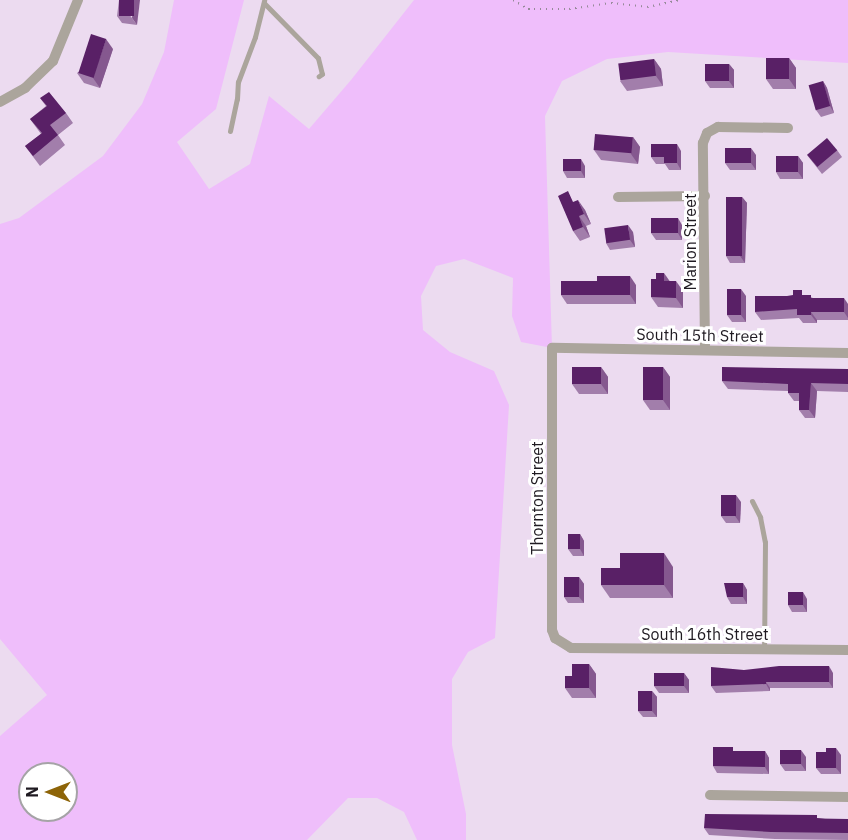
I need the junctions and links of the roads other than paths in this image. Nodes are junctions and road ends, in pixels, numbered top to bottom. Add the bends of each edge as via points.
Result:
1 (78, 0) edge
2 (264, 2) edge
3 (319, 76) dead end
4 (0, 102) edge
5 (788, 128) dead end
6 (230, 131) dead end
7 (705, 196) junction
8 (618, 197) dead end
9 (552, 348) joint
10 (705, 350) junction
11 (848, 353) edge
12 (752, 501) dead end
13 (562, 645) joint
14 (764, 649) junction
15 (848, 650) edge
16 (710, 795) dead end
17 (848, 797) edge

1 - 4 street via 53,61 25,87
2 - 3 lane via 318,58 322,74
2 - 6 lane via 238,82
5 - 7 street, Marion Street via 718,127 706,133
7 - 8 street
7 - 10 street, Marion Street
9 - 10 street, South 15th Street
9 - 13 street, Thornton Street via 552,630
10 - 11 street, South 15th Street
12 - 14 lane via 765,542
13 - 14 street, South 16th Street
14 - 15 street, South 16th Street
16 - 17 street

